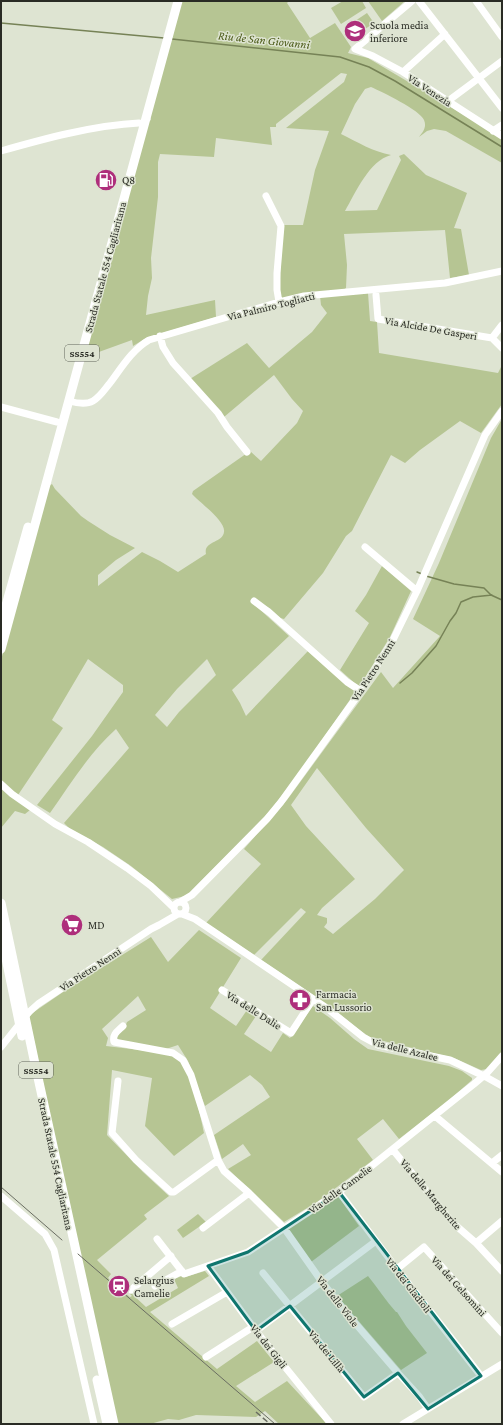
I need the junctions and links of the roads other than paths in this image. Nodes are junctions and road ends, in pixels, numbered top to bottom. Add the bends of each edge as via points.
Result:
1 (172, 1) edge
2 (178, 1) edge
3 (412, 1) edge
4 (418, 1) edge
5 (476, 1) edge
6 (168, 27) junction
7 (445, 34) junction
8 (502, 37) edge
9 (502, 61) edge
10 (403, 72) junction
11 (479, 78) junction
12 (448, 101) junction
13 (502, 108) edge
14 (145, 121) junction
15 (502, 125) edge
16 (493, 131) junction
17 (502, 136) edge
18 (1, 151) edge
19 (266, 196) dead end
20 (502, 271) edge
21 (376, 295) dead end
22 (279, 302) junction
23 (502, 325) edge
24 (160, 336) junction
25 (492, 338) junction
26 (502, 348) edge
27 (69, 401) junction
28 (1, 407) edge
29 (502, 411) edge
30 (57, 422) junction
31 (247, 452) dead end
32 (365, 547) dead end
33 (417, 591) junction
34 (254, 601) dead end
35 (1, 624) edge
36 (1, 649) edge
37 (361, 691) junction
38 (1, 784) edge
39 (1, 903) edge
40 (180, 908) junction
41 (1, 934) edge
42 (222, 990) dead end
43 (313, 998) junction
44 (23, 1021) junction
45 (123, 1026) dead end
46 (1, 1047) edge
47 (502, 1056) edge
48 (484, 1076) junction
49 (118, 1082) dead end
50 (502, 1086) edge
51 (435, 1116) junction
52 (393, 1150) junction
53 (502, 1155) edge
54 (218, 1160) junction
55 (492, 1163) junction
56 (502, 1172) edge
57 (248, 1192) junction
58 (339, 1192) junction
59 (1, 1196) edge
60 (502, 1221) edge
61 (203, 1228) dead end
62 (284, 1228) junction
63 (157, 1239) dead end
64 (376, 1241) junction
65 (476, 1243) junction
66 (171, 1256) junction
67 (208, 1266) junction
68 (397, 1269) junction
69 (182, 1271) junction
70 (502, 1271) edge
71 (264, 1273) dead end
72 (322, 1282) junction
73 (155, 1286) dead end
74 (131, 1290) dead end
75 (228, 1292) junction
76 (290, 1306) junction
77 (172, 1324) dead end
78 (255, 1329) junction
79 (502, 1333) edge
80 (206, 1357) dead end
81 (502, 1364) edge
82 (398, 1373) junction
83 (481, 1376) junction
84 (103, 1391) junction
85 (428, 1409) junction
86 (413, 1422) edge
87 (94, 1424) edge
88 (107, 1424) edge
89 (114, 1424) edge
90 (331, 1424) edge
91 (403, 1424) edge

1 - 6 main road, Strada Statale 554 Cagliaritana / SS554
2 - 6 main road, Strada Statale 554 Cagliaritana / SS554
3 - 10 street, Via Venezia via 355,50 373,56
4 - 7 street
5 - 8 street
6 - 14 main road, Strada Statale 554 Cagliaritana / SS554
7 - 10 street
7 - 11 street
9 - 11 street
10 - 12 street, Via Venezia
11 - 12 street
11 - 13 street
12 - 16 street, Via Venezia
14 - 18 street via 81,132
14 - 27 main road, Strada Statale 554 Cagliaritana / SS554
14 - 30 main road, Strada Statale 554 Cagliaritana / SS554
15 - 16 street
16 - 17 street, Via Venezia
19 - 22 street via 281,226 277,273
20 - 22 street, Via Palmiro Togliatti via 445,283 312,295
21 - 25 street, Via Alcide De Gasperi via 378,319
22 - 24 street, Via Palmiro Togliatti
23 - 25 street, Via Alcide De Gasperi
24 - 27 street, Via Palmiro Togliatti via 140,345 92,402
24 - 31 street via 173,363 218,413
25 - 26 street
27 - 36 main road, Strada Statale 554 Cagliaritana / SS554
28 - 30 street
29 - 33 street, Via Pietro Nenni via 485,435
30 - 35 main road, Strada Statale 554 Cagliaritana / SS554
32 - 33 street
33 - 37 street, Via Pietro Nenni via 392,642
34 - 37 street
37 - 40 street, Via Pietro Nenni via 272,814
38 - 40 street, Via delle Azalee via 55,824 127,868
39 - 44 main road, Strada Statale 554 Cagliaritana / SS554
40 - 43 street, Via delle Azalee
40 - 44 street, Via Pietro Nenni via 166,921 38,1004
41 - 44 main road, Strada Statale 554 Cagliaritana / SS554
42 - 43 street, Via delle Dalie via 291,1033
43 - 48 street, Via delle Azalee via 370,1042 450,1060
44 - 46 street, Via Pietro Nenni
44 - 84 main road, Strada Statale 554 Cagliaritana / SS554 via 81,1276
44 - 84 main road, Strada Statale 554 Cagliaritana / SS554 via 71,1260
45 - 54 street, Via delle Viole via 115,1034 114,1042 173,1053 183,1060 191,1075
47 - 48 street, Via delle Camelie
48 - 50 street, Via delle Azalee
48 - 51 street, Via delle Camelie
49 - 54 street via 112,1133 136,1160 171,1192
51 - 52 street, Via delle Camelie
51 - 55 street
52 - 58 street, Via delle Camelie
52 - 65 street, Via delle Margherite via 453,1223
53 - 55 street
54 - 57 street, Via delle Viole via 224,1171
55 - 56 street
57 - 61 street
57 - 62 street, Via delle Viole
58 - 62 street, Via delle Camelie
58 - 64 street, Via dei Gladioli
59 - 87 street via 45,1234 51,1244
60 - 65 street
62 - 67 street, Via delle Camelie via 248,1252
62 - 72 street, Via delle Viole
63 - 66 street
64 - 68 street, Via dei Gladioli
64 - 72 street
65 - 70 street, Via delle Margherite
66 - 69 street
66 - 74 street
67 - 69 street, Via delle Camelie via 184,1274
67 - 75 street, Via dei Gigli
68 - 79 street, Via dei Gelsomini via 424,1247
68 - 83 street, Via dei Gladioli
69 - 73 street, Via delle Camelie
71 - 76 street, Via dei Lillà
72 - 76 street
72 - 82 street, Via delle Viole
75 - 77 street
75 - 78 street, Via dei Gigli
76 - 78 street
76 - 82 street, Via dei Lillà via 364,1397
78 - 80 street
78 - 90 street, Via dei Gigli
81 - 83 street
82 - 85 street, Via delle Viole
83 - 85 street
84 - 88 main road, Strada Statale 554 Cagliaritana / SS554
84 - 89 main road, Strada Statale 554 Cagliaritana / SS554
85 - 86 street
86 - 91 street

